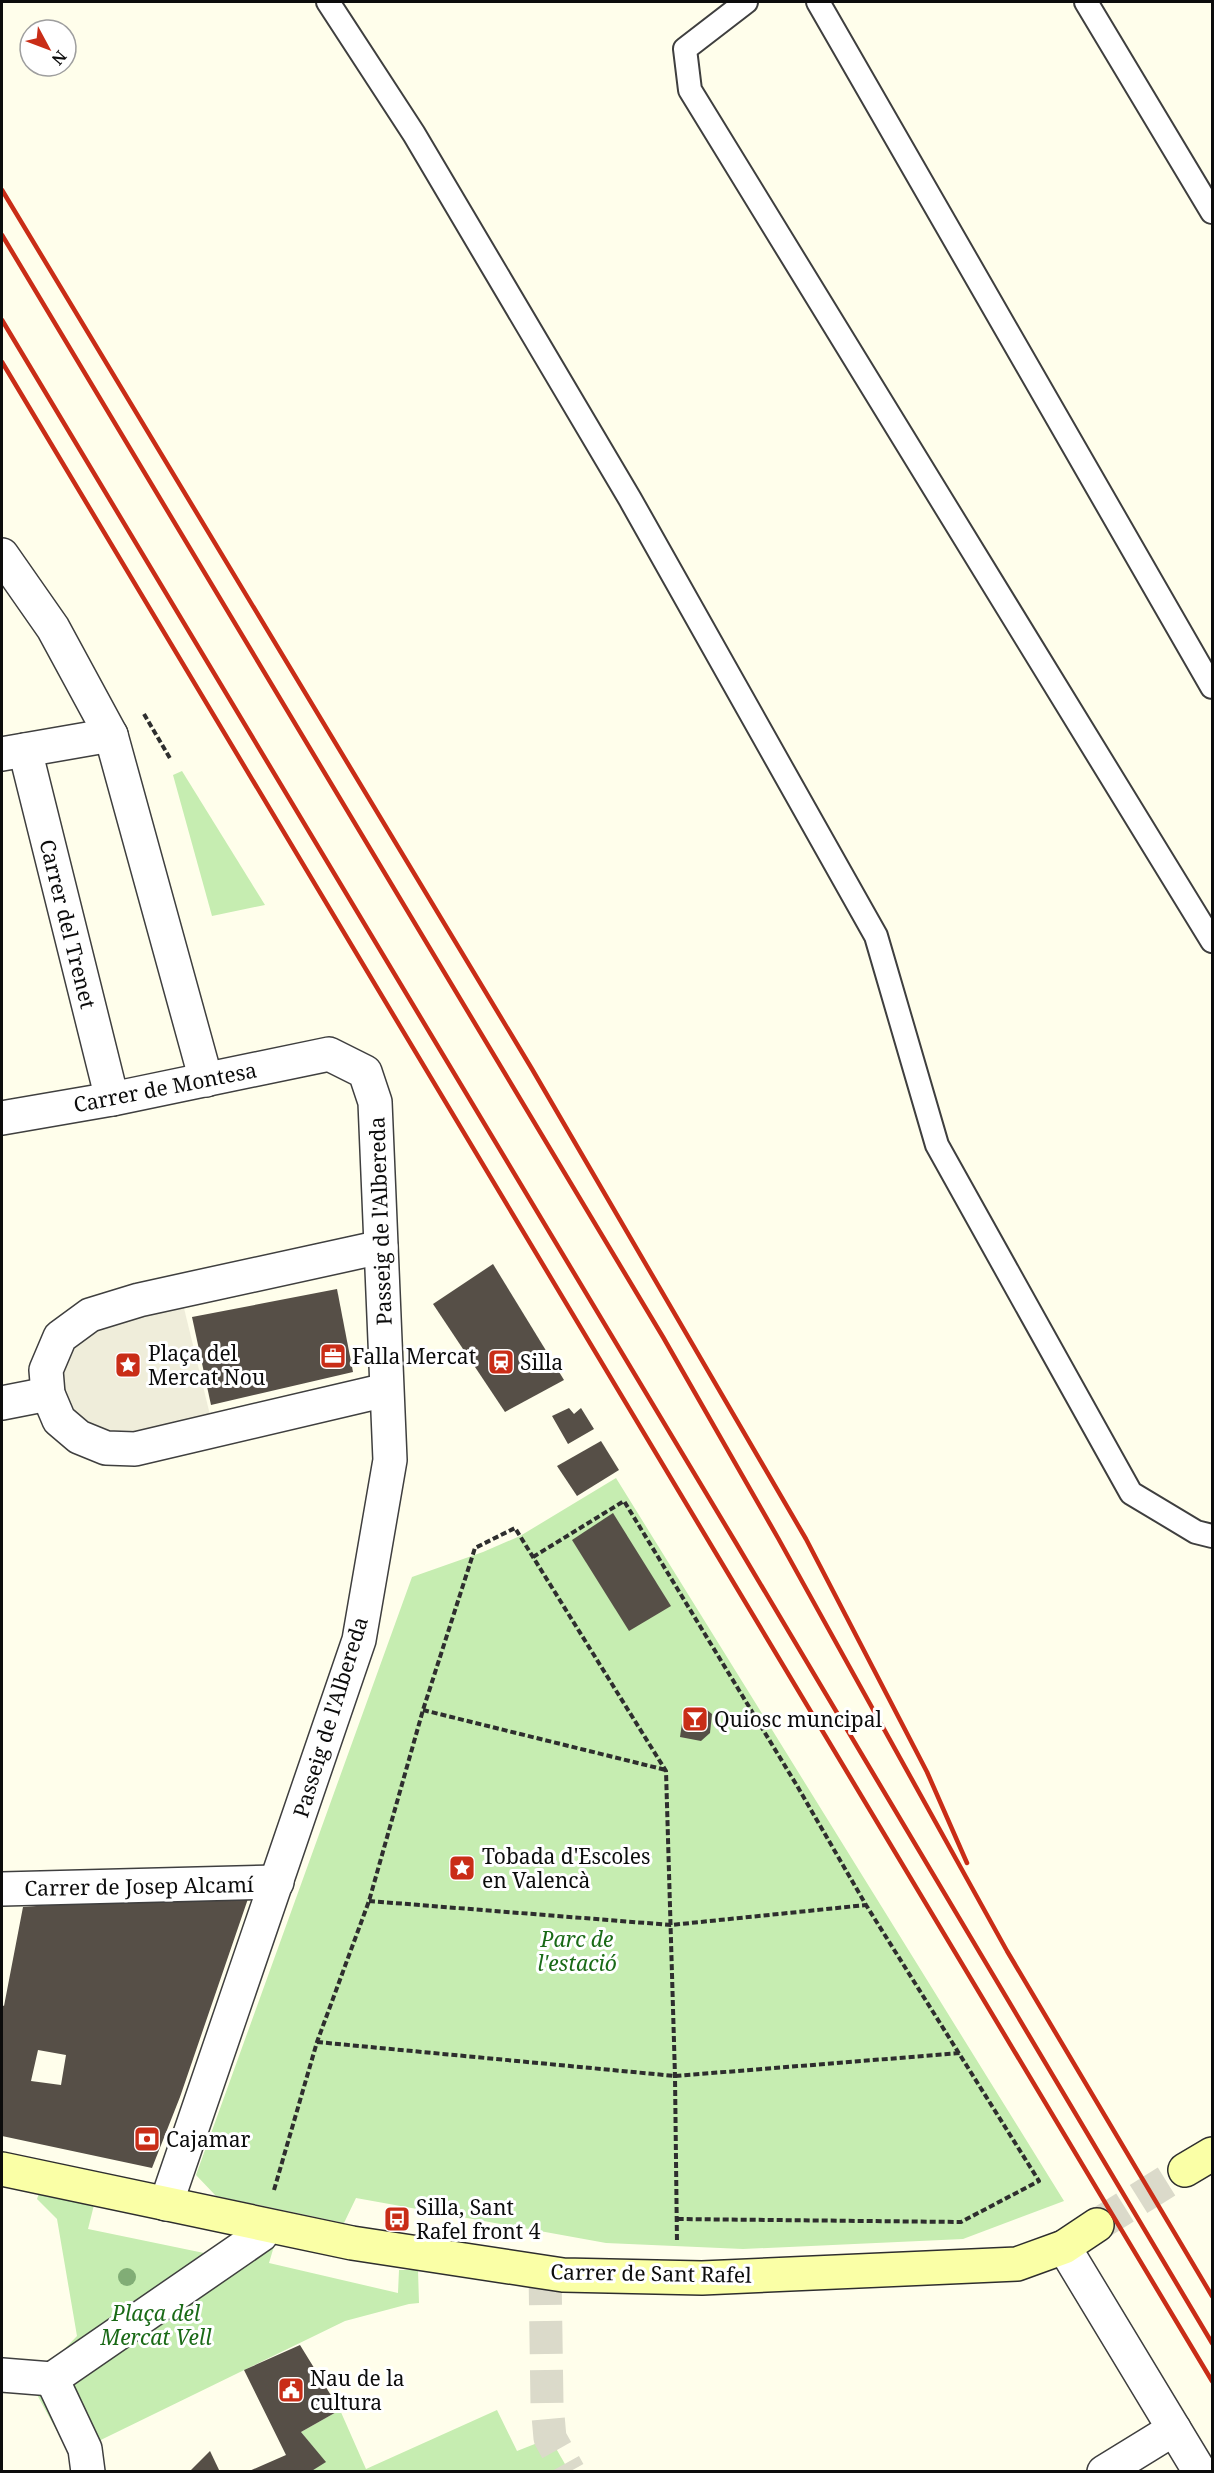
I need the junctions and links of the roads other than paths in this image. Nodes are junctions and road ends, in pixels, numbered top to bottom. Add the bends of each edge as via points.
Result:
1 (328, 2) edge
2 (746, 2) edge
3 (818, 2) edge
4 (1086, 2) edge
5 (1212, 212) edge
6 (2, 555) edge
7 (1212, 687) edge
8 (111, 735) junction
9 (13, 752) edge
10 (1212, 941) edge
11 (329, 1054) joint
12 (206, 1080) junction
13 (112, 1099) junction
14 (2, 1118) edge
15 (381, 1247) junction
16 (386, 1390) junction
17 (48, 1394) junction
18 (2, 1403) edge
19 (1212, 1536) edge
20 (277, 1882) junction
21 (2, 1889) edge
22 (1212, 2154) edge
23 (2, 2169) edge
24 (1185, 2170) tunnel mouth
25 (166, 2204) junction
26 (1097, 2225) tunnel mouth
27 (261, 2235) dead end
28 (1064, 2247) junction
29 (2, 2375) edge
30 (52, 2379) junction
31 (1174, 2429) junction
32 (86, 2460) edge
33 (1104, 2472) edge
34 (1200, 2472) edge

1 - 19 lane via 414,134 630,499 876,936 938,1145 1131,1493 1196,1532
2 - 10 lane via 685,49 690,90
3 - 7 lane
4 - 5 lane
6 - 8 street via 53,628
8 - 9 street
8 - 12 street
9 - 13 street, Carrer del Trenet
11 - 12 street, Carrer de Montesa
11 - 15 street, Passeig de l'Albereda via 365,1072 375,1102
12 - 13 street, Carrer de Montesa
13 - 14 street, Carrer de Montesa
15 - 16 street, Passeig de l'Albereda
15 - 17 street via 139,1300 90,1315 60,1337 46,1370
16 - 17 street via 135,1449 106,1448 79,1437 59,1420
16 - 20 street, Passeig de l'Albereda via 390,1460 359,1640
17 - 18 street
20 - 21 street, Carrer de Josep Alcamí
20 - 25 street, Passeig de l'Albereda
22 - 24 street
23 - 25 street, Carrer de Sant Rafel
25 - 28 street, Carrer de Sant Rafel via 352,2243 563,2275 702,2278 1017,2264
26 - 28 street, Carrer de Sant Rafel
27 - 30 street
28 - 31 street
29 - 30 street
30 - 32 street
31 - 33 street
31 - 34 street

